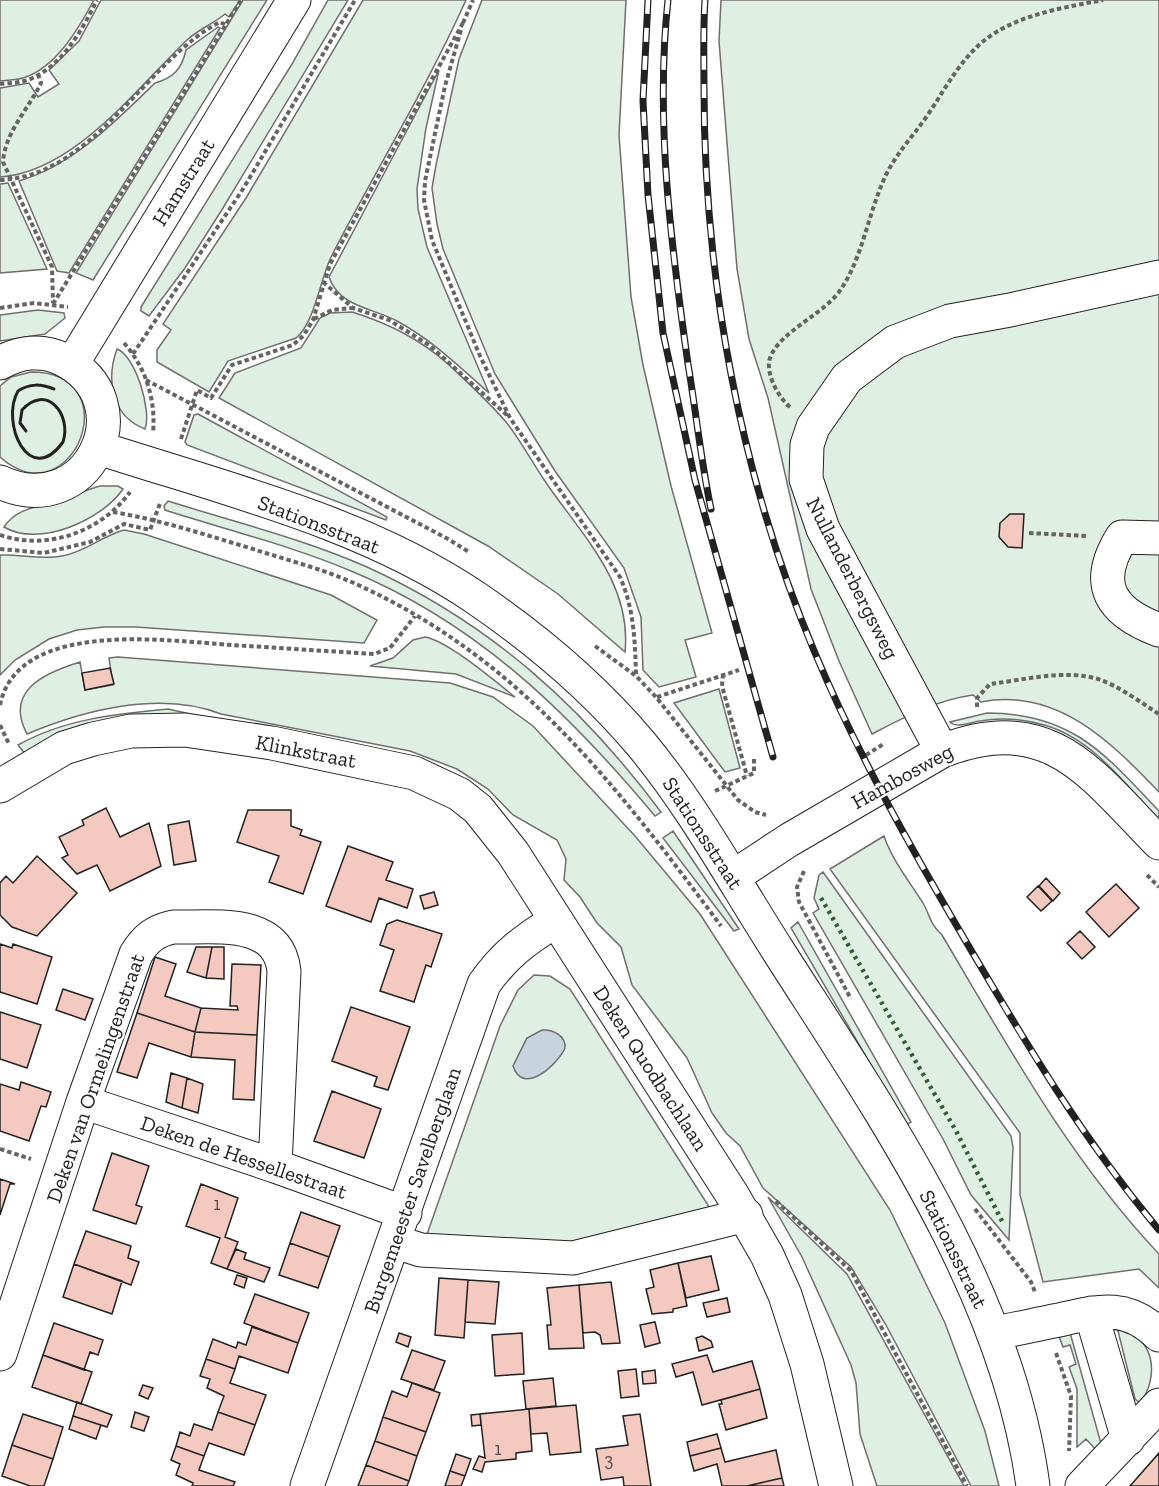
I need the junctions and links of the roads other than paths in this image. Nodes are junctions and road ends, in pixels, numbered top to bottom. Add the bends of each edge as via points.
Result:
1 (294, 0) edge
2 (1159, 276) edge
3 (0, 363) edge
4 (72, 364) junction
5 (99, 448) junction
6 (0, 482) edge
7 (1159, 538) edge
8 (1159, 630) edge
9 (942, 751) junction
10 (0, 786) edge
11 (1151, 857) edge
12 (733, 877) junction
13 (555, 921) junction
14 (83, 1102) junction
15 (275, 1166) junction
16 (740, 1205) junction
17 (400, 1227) junction
18 (1091, 1313) junction
19 (995, 1333) junction
20 (1159, 1335) edge
21 (0, 1354) edge
22 (1159, 1405) edge
23 (1128, 1439) junction
24 (307, 1486) edge
25 (836, 1486) edge
26 (1033, 1486) edge
27 (1082, 1486) edge

1 - 4 street, Hamstraat
2 - 9 street, Nullanderbergsweg via 950,321 895,342 847,378 813,427 806,464 812,502
3 - 4 street via 24,353 41,353
4 - 5 street via 97,392 103,429
5 - 6 street via 78,476 63,485 30,492
5 - 12 street, Stationsstraat via 350,533 478,600 535,643 608,707 671,782
7 - 8 street via 1122,537 1111,555 1106,584 1115,605 1140,623
9 - 11 street, Hambosweg via 975,740 1001,738 1038,741 1060,750 1086,767
9 - 12 street, Hambosweg
10 - 13 street, Klinkstraat via 64,748 93,739 158,729 272,743 414,773 459,794 478,809 513,853
12 - 19 street, Stationsstraat via 912,1165
13 - 16 street, Deken Quodbachlaan
13 - 17 street, Burgemeester Savelberglaan via 518,945 500,961 484,984
14 - 15 street, Deken de Hessellestraat
14 - 15 street, Deken van Ormelingenstraat via 136,954 149,936 173,927 246,929 263,934 279,951 284,971
14 - 21 street, Deken van Ormelingenstraat
15 - 17 street, Deken de Hessellestraat
16 - 17 street via 573,1258 421,1250
16 - 25 street, Deken Quodbachlaan via 784,1295 807,1364
17 - 24 street, Burgemeester Savelberglaan
18 - 19 street
18 - 20 street via 1129,1314
18 - 23 street
19 - 26 street, Stationsstraat via 1017,1399
22 - 23 street
23 - 27 street

